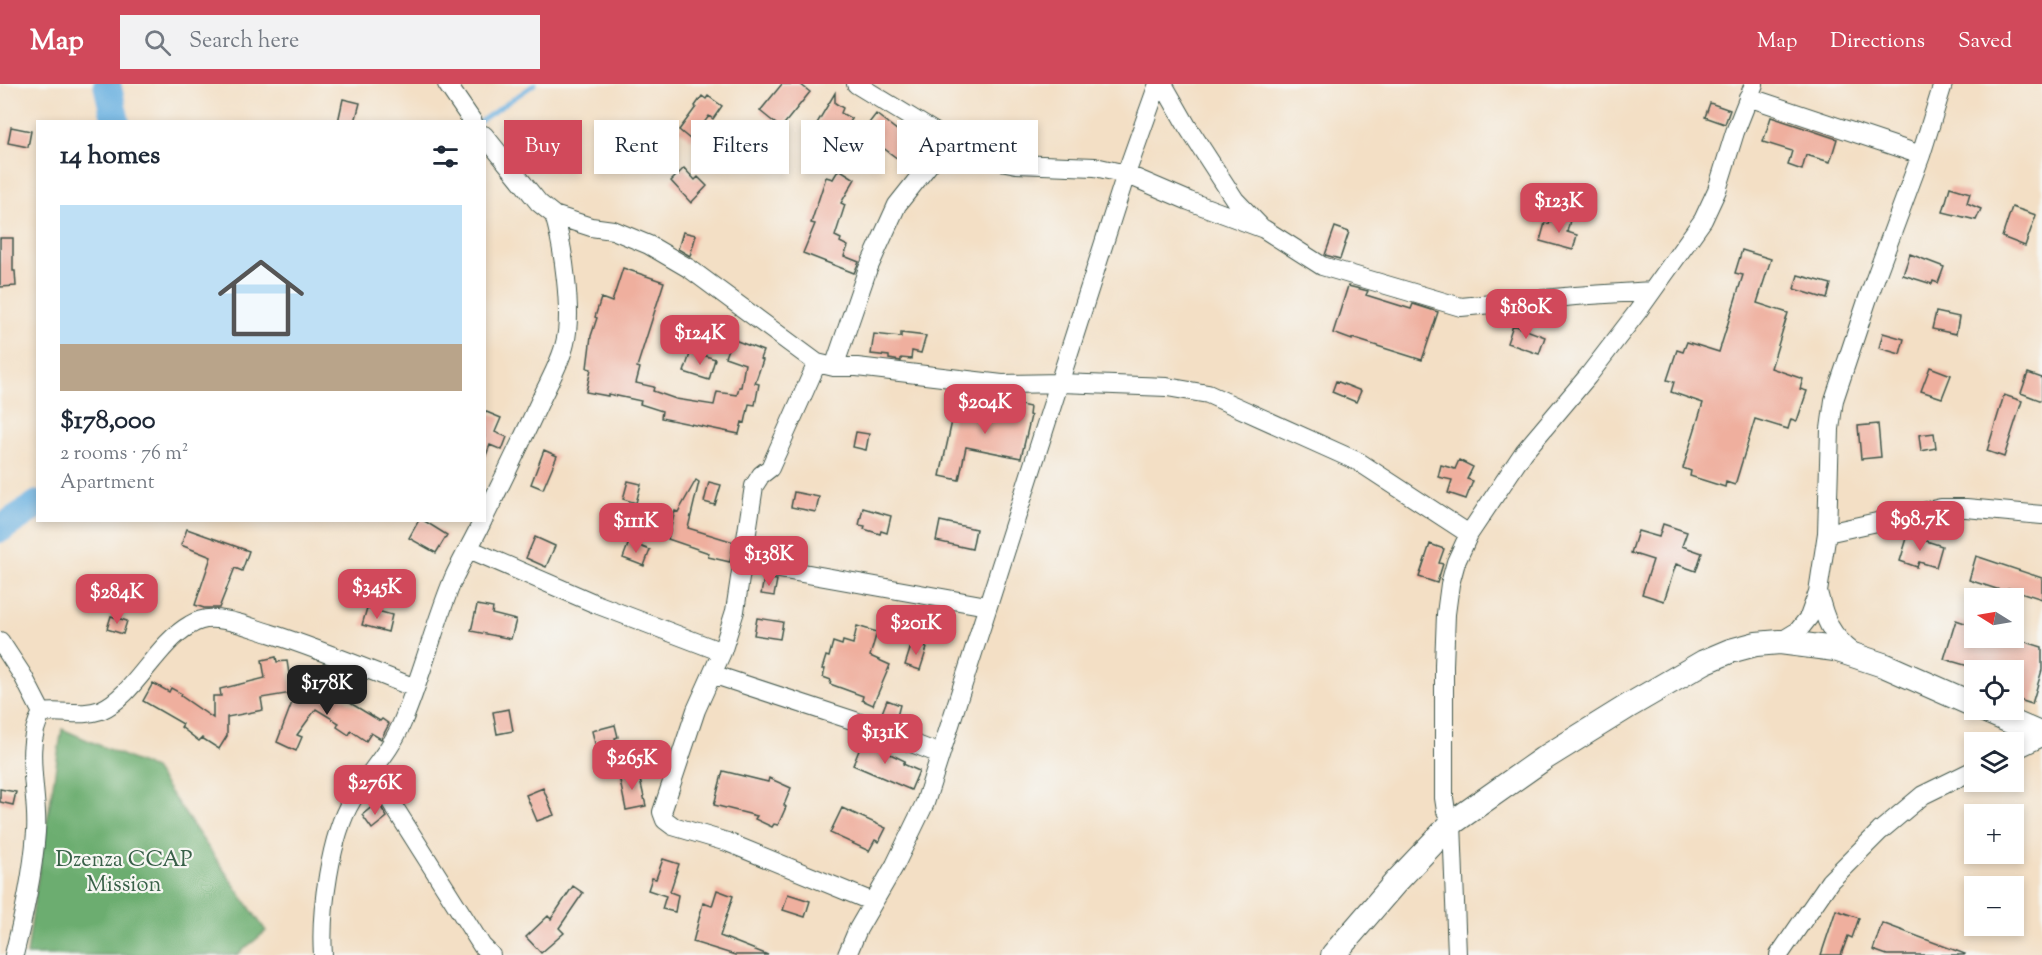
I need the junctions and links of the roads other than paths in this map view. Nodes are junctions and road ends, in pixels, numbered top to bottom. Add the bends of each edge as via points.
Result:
1 (447, 84) edge
2 (856, 84) edge
3 (1158, 84) edge
4 (1163, 84) edge
5 (1943, 84) edge
6 (1751, 91) edge
7 (472, 120) edge
8 (916, 120) edge
9 (486, 137) edge
10 (1921, 155) junction
11 (1038, 165) edge
12 (922, 174) edge
13 (1126, 174) junction
14 (554, 215) junction
15 (1264, 229) junction
16 (1652, 291) junction
17 (825, 365) junction
18 (1060, 383) junction
19 (486, 515) edge
20 (2042, 515) edge
21 (482, 522) edge
22 (1827, 533) junction
23 (1469, 534) junction
24 (469, 549) junction
25 (741, 562) junction
26 (1818, 592) junction
27 (987, 606) junction
28 (0, 641) edge
29 (1780, 642) junction
30 (722, 652) junction
31 (1861, 657) junction
32 (712, 674) junction
33 (416, 688) junction
34 (1964, 701) edge
35 (42, 713) junction
36 (2006, 720) edge
37 (2042, 736) edge
38 (2024, 745) edge
39 (940, 754) junction
40 (372, 772) junction
41 (1964, 775) edge
42 (1452, 823) junction
43 (873, 902) junction
44 (1458, 953) edge
45 (14, 955) edge
46 (323, 955) edge
47 (491, 955) edge
48 (847, 955) edge
49 (1333, 955) edge
50 (1779, 955) edge

1 - 7 street
2 - 8 street
3 - 13 street
4 - 15 street via 1235,200
5 - 10 street
6 - 10 street
6 - 16 street via 1710,207
9 - 14 street via 539,203
10 - 22 street via 1834,400
11 - 13 street via 1095,167
12 - 17 street via 897,205
13 - 15 street
13 - 18 street
14 - 17 street via 613,230 649,245 690,268
14 - 19 street via 564,263 566,341
15 - 16 street via 1322,266 1461,307
16 - 23 street via 1524,452
17 - 18 street via 1002,384
17 - 25 street via 770,468 754,486
18 - 23 street via 1167,387 1208,394 1359,462
18 - 27 street
20 - 22 street via 1941,508
21 - 24 street
22 - 26 street
23 - 42 street via 1450,584 1445,631 1444,798
24 - 30 street via 596,604
24 - 33 street via 455,577
25 - 27 street
25 - 30 street via 735,611
26 - 29 street via 1809,617
26 - 31 street via 1833,633
27 - 39 street
28 - 35 street
29 - 31 street via 1835,649
29 - 42 street via 1756,644 1704,662 1543,759
30 - 32 street
31 - 34 street
32 - 39 street
32 - 43 street via 662,812 665,820
33 - 35 street via 279,636 234,622 203,619 172,638 117,699 102,709 85,714
33 - 40 street via 394,742
35 - 45 street via 32,741 36,828 32,872
36 - 37 street
37 - 38 street
39 - 43 street via 924,803
40 - 46 street via 351,801 338,834 321,931
40 - 47 street
41 - 50 street via 1923,795 1880,831 1830,881
42 - 44 street
42 - 49 street
43 - 48 street

